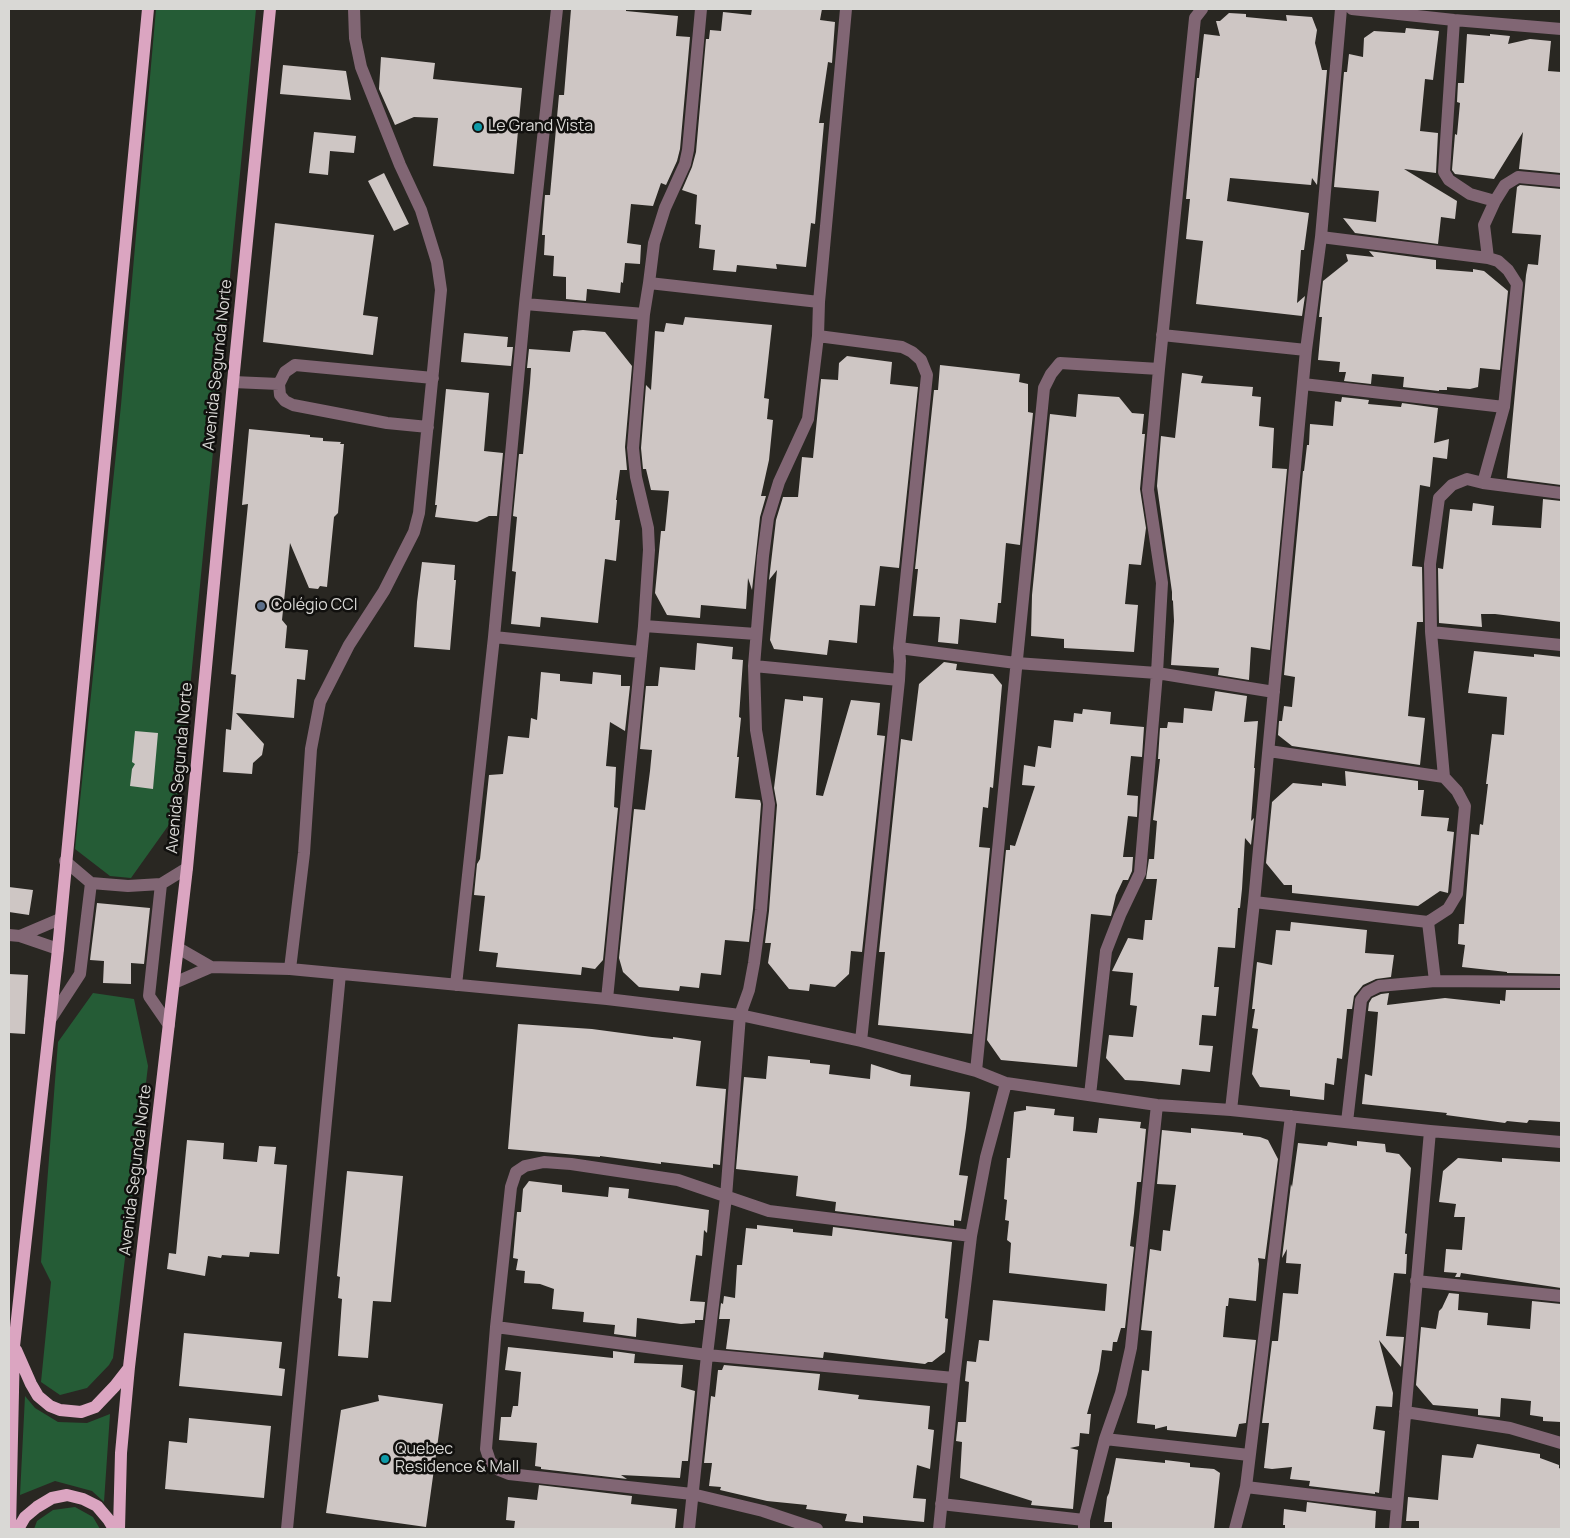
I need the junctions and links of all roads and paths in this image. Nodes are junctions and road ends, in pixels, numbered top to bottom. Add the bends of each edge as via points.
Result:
1 (148, 9) edge
2 (270, 9) edge
3 (354, 9) edge
4 (557, 9) edge
5 (701, 9) edge
6 (846, 9) edge
7 (1202, 9) edge
8 (1341, 9) edge
9 (1352, 9) edge
10 (1454, 20) junction
11 (1561, 29) edge
12 (1561, 180) edge
13 (1495, 201) junction
14 (1320, 237) junction
15 (1488, 258) junction
16 (649, 283) junction
17 (819, 302) junction
18 (525, 304) junction
19 (644, 314) junction
20 (1162, 335) junction
21 (818, 336) junction
22 (1306, 350) junction
23 (1160, 369) junction
24 (433, 378) junction
25 (233, 382) junction
26 (279, 384) junction
27 (1303, 384) junction
28 (1504, 407) junction
29 (428, 427) junction
30 (1483, 483) junction
31 (1561, 493) edge
32 (644, 626) junction
33 (1431, 632) junction
34 (756, 634) junction
35 (494, 637) junction
36 (1561, 645) edge
37 (899, 648) junction
38 (640, 652) junction
39 (1016, 663) junction
40 (754, 666) junction
41 (1157, 673) junction
42 (899, 680) junction
43 (1274, 692) junction
44 (1269, 751) junction
45 (1444, 777) junction
46 (65, 861) junction
47 (186, 868) junction
48 (91, 884) junction
49 (161, 884) junction
50 (1254, 902) junction
51 (60, 919) junction
52 (1428, 922) junction
53 (14, 935) edge
54 (178, 948) junction
55 (58, 949) junction
56 (211, 967) junction
57 (290, 969) junction
58 (340, 974) junction
59 (1435, 981) junction
60 (1561, 982) edge
61 (174, 983) junction
62 (456, 985) junction
63 (607, 999) junction
64 (740, 1015) junction
65 (50, 1020) junction
66 (169, 1024) junction
67 (862, 1041) junction
68 (976, 1071) junction
69 (1006, 1083) junction
70 (1090, 1095) junction
71 (1157, 1105) junction
72 (1231, 1110) junction
73 (1290, 1116) junction
74 (1347, 1122) junction
75 (1430, 1131) junction
76 (1561, 1142) edge
77 (726, 1197) junction
78 (971, 1236) junction
79 (1416, 1281) junction
80 (1561, 1296) edge
81 (496, 1327) junction
82 (12, 1345) edge
83 (707, 1355) junction
84 (129, 1367) junction
85 (954, 1378) junction
86 (1405, 1412) junction
87 (1105, 1439) junction
88 (1561, 1443) edge
89 (1249, 1455) junction
90 (1246, 1487) junction
91 (692, 1494) junction
92 (941, 1504) junction
93 (1397, 1505) junction
94 (1084, 1525) edge
95 (10, 1529) edge
96 (18, 1529) edge
97 (114, 1529) edge
98 (119, 1529) edge
99 (287, 1529) edge
100 (689, 1529) edge
101 (817, 1529) edge
102 (939, 1529) edge
103 (1235, 1529) edge
104 (1395, 1529) edge

1 - 46 main road
2 - 25 main road, Avenida Segunda Norte
3 - 24 street via 361,67 421,210 438,262 441,290
4 - 18 street
5 - 16 street via 688,150 654,243
6 - 17 street
7 - 20 street via 1195,18
8 - 14 street
9 - 10 street
10 - 11 street
10 - 13 street via 1444,172 1449,180 1470,194
12 - 13 street via 1518,177 1505,185
13 - 15 street via 1484,225
14 - 15 street
14 - 22 street
15 - 28 street via 1508,270 1517,284
16 - 17 street
16 - 19 street
17 - 21 street
18 - 19 street
18 - 35 street
19 - 32 street via 634,448 636,477 648,528
20 - 22 street
20 - 23 street
21 - 34 street via 808,419 779,482 768,518
21 - 37 street via 902,347 921,360 927,375
22 - 27 street
23 - 39 street via 1060,364 1044,388
23 - 41 street via 1148,490 1162,583
24 - 26 street via 295,365 284,372
24 - 29 street
25 - 26 street
25 - 47 main road, Avenida Segunda Norte
26 - 29 street via 280,394 293,405
27 - 28 street
27 - 43 street
28 - 30 street
29 - 57 street via 414,532 320,702 311,749 304,853
30 - 31 street
30 - 33 street via 1467,479 1452,485 1439,498 1430,564
32 - 34 street
32 - 38 street
33 - 36 street
33 - 45 street
34 - 40 street
35 - 38 street
35 - 62 street
37 - 39 street
37 - 42 street
38 - 63 street
39 - 41 street
39 - 68 street
40 - 42 street
40 - 64 street via 756,730 769,804 754,963 750,990
41 - 43 street
41 - 70 street via 1140,873 1106,952
42 - 67 street
43 - 44 street
44 - 45 street
44 - 50 street
45 - 52 street via 1466,806 1457,894 1448,909
46 - 48 street
46 - 51 main road
47 - 49 street
47 - 54 main road, Avenida Segunda Norte
48 - 49 street
48 - 65 street via 80,974
49 - 66 street via 150,996
50 - 52 street
50 - 72 street
51 - 53 street
51 - 55 main road
52 - 59 street
53 - 55 street
54 - 56 street
54 - 61 main road, Avenida Segunda Norte
55 - 65 main road
56 - 57 street
56 - 61 street
57 - 58 street
58 - 62 street
58 - 99 street
59 - 60 street
59 - 74 street via 1379,986 1361,1000
61 - 66 main road, Avenida Segunda Norte
62 - 63 street
63 - 64 street
64 - 67 street
64 - 77 street
65 - 82 main road
66 - 84 main road, Avenida Segunda Norte
67 - 68 street
68 - 69 street
69 - 70 street
69 - 78 street via 986,1157
70 - 71 street
71 - 72 street
71 - 87 street via 1131,1348 1122,1393
72 - 73 street
73 - 74 street
73 - 89 street
74 - 75 street
75 - 76 street
75 - 79 street
77 - 78 street via 770,1212
77 - 81 street via 678,1180 553,1162 525,1166 516,1172 511,1187
77 - 83 street
78 - 85 street
79 - 80 street
79 - 86 street
81 - 83 street
81 - 91 street via 486,1449 490,1461 499,1470 510,1474
82 - 84 main road via 38,1396 60,1410 81,1412 95,1407
82 - 95 main road
83 - 85 street
83 - 91 street
84 - 98 main road, Avenida Segunda Norte via 121,1453
85 - 92 street
86 - 88 street via 1510,1428
86 - 93 street
87 - 89 street
87 - 94 street
89 - 90 street
90 - 93 street
90 - 103 street
91 - 100 street
91 - 101 street via 763,1511
92 - 94 street
92 - 102 street
93 - 104 street
96 - 97 main road via 25,1517 37,1507 52,1498 67,1495 97,1506

